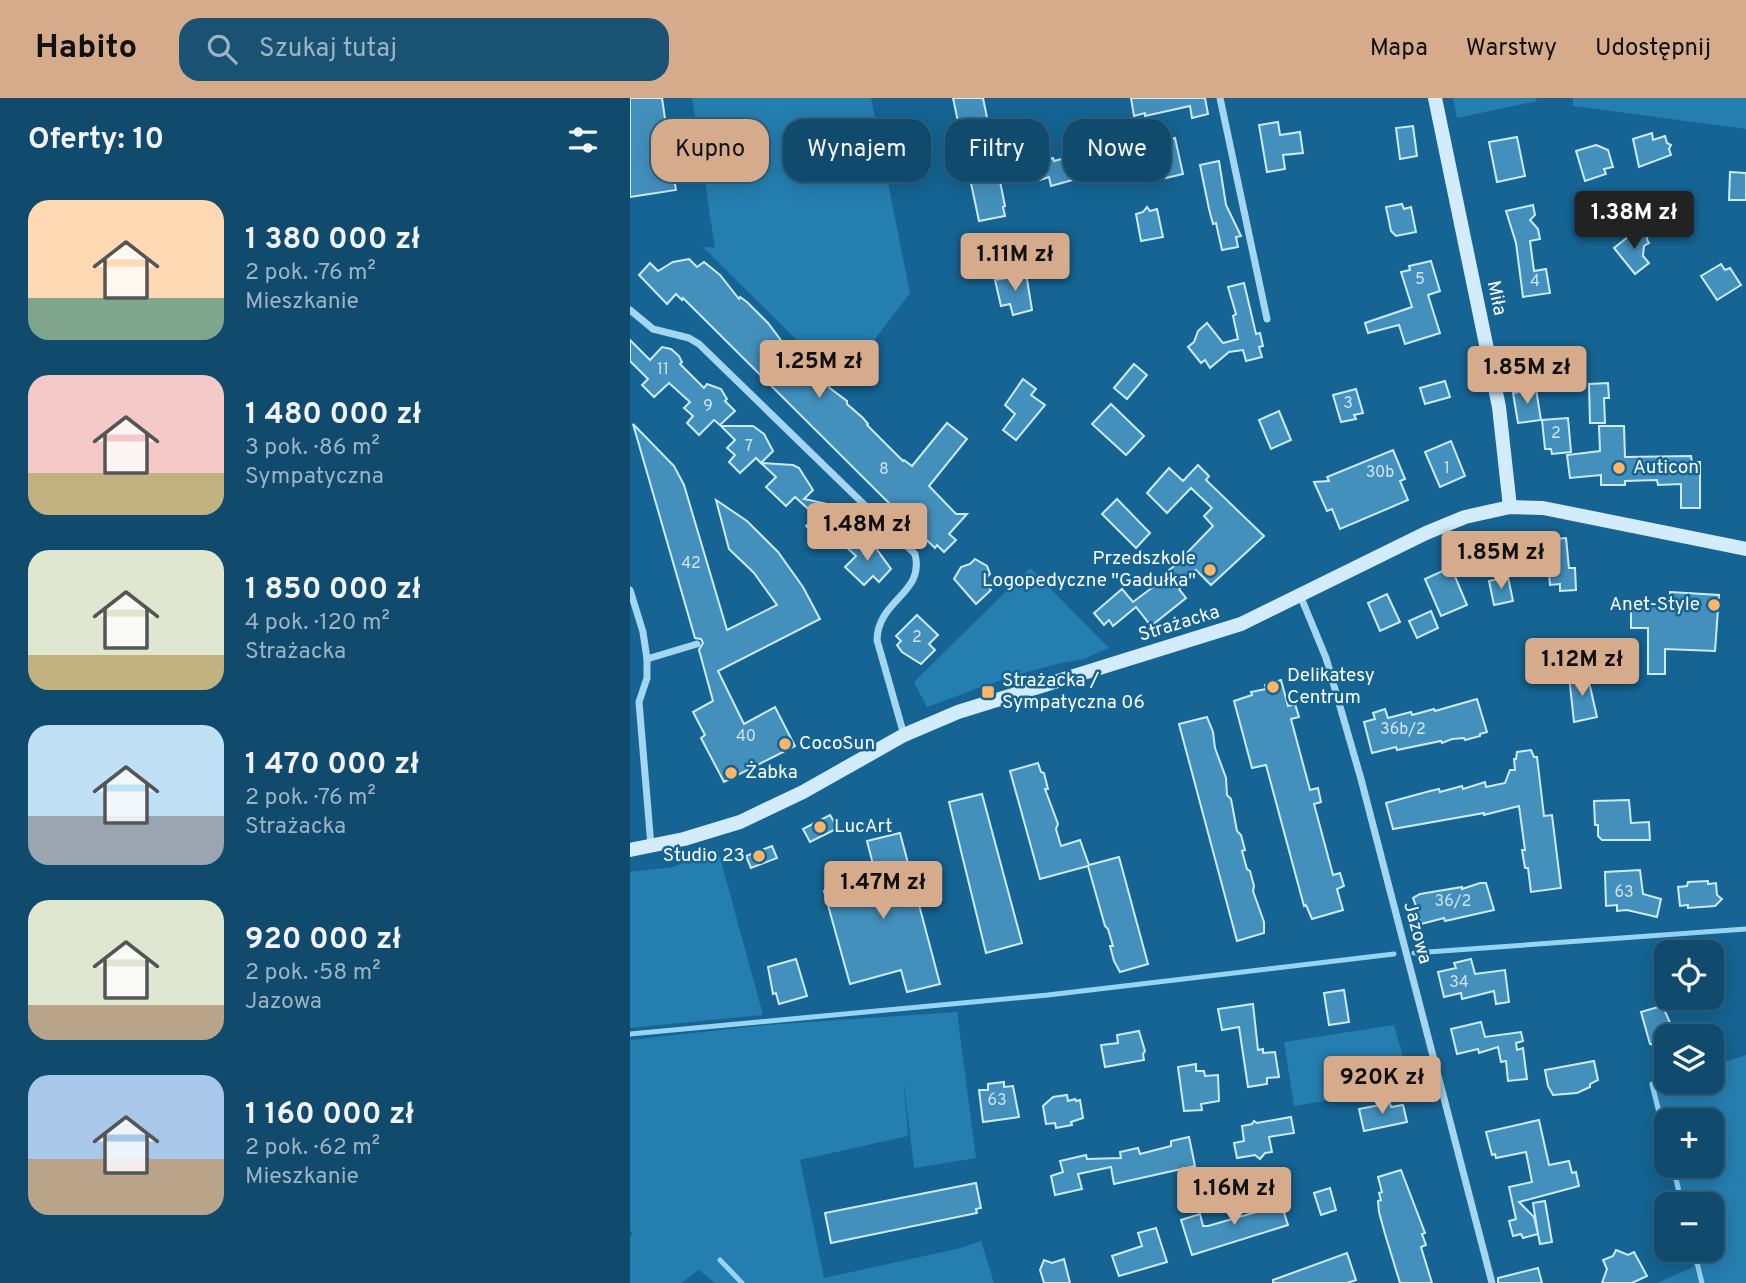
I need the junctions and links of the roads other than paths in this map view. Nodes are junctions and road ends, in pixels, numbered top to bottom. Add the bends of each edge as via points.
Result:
1 (1220, 98) edge
2 (1435, 98) edge
3 (630, 310) edge
4 (1267, 319) dead end
5 (1510, 507) junction
6 (1746, 549) edge
7 (630, 590) edge
8 (1300, 595) junction
9 (697, 644) dead end
10 (647, 659) junction
11 (904, 735) junction
12 (651, 846) junction
13 (630, 849) edge
14 (1492, 1283) edge

1 - 4 street
2 - 5 street, Miła via 1499,407
3 - 11 street via 653,329 699,344 915,554 912,584 887,610 877,640
5 - 6 street, Strażacka via 1544,508
5 - 8 street, Strażacka via 1465,517 1426,533
7 - 10 street
8 - 11 street, Strażacka via 1208,636 978,706
8 - 14 street, Jazowa via 1326,658 1357,765
9 - 10 street
10 - 12 street via 639,702
11 - 12 street, Strażacka via 773,807 715,830
12 - 13 street, Strażacka

